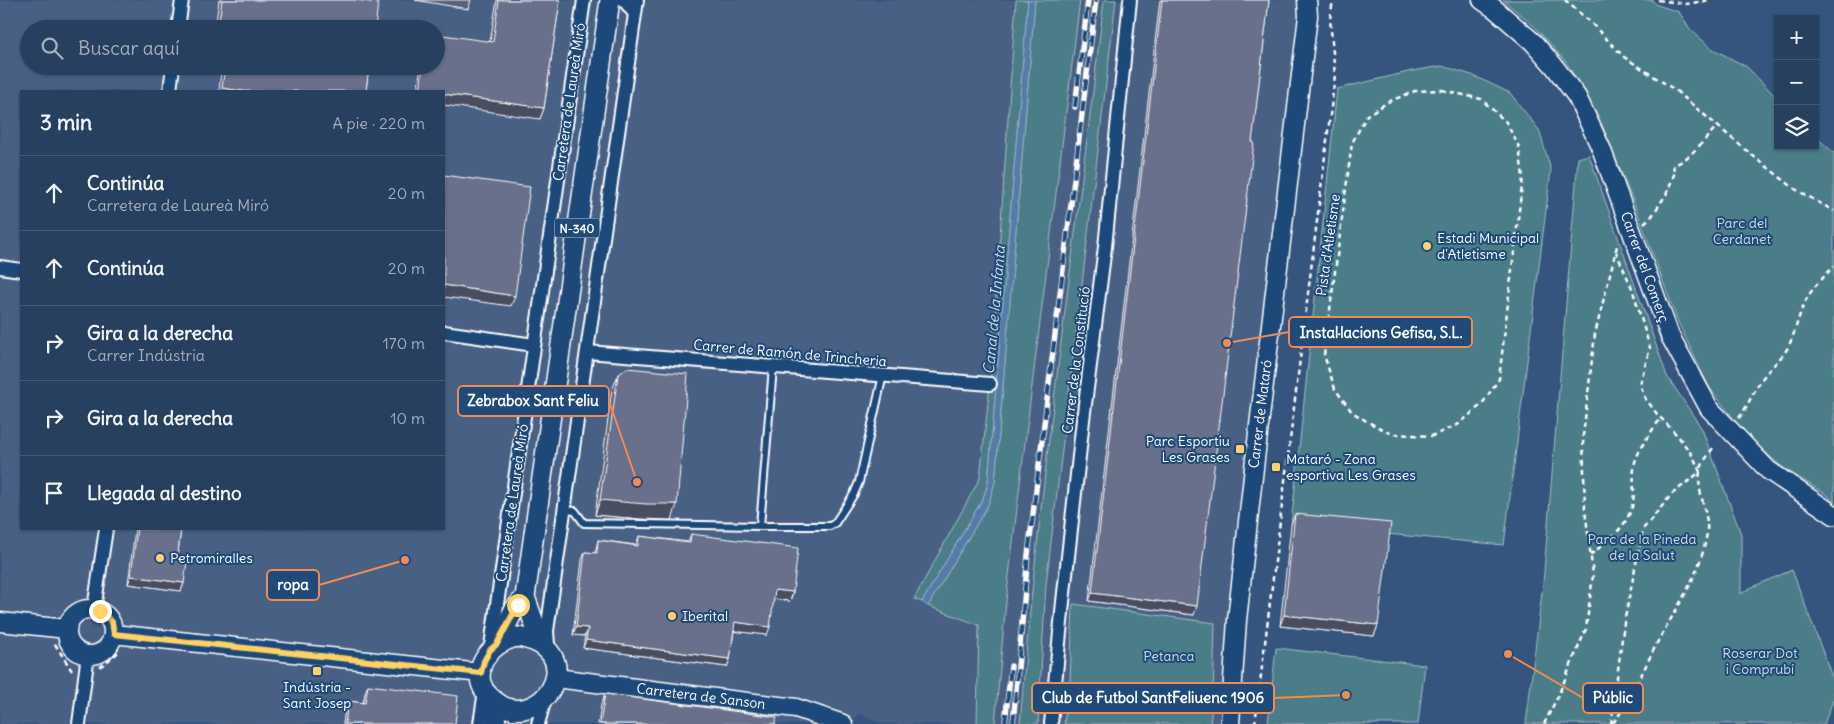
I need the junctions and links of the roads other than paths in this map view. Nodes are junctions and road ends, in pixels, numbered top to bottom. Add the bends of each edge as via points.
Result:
1 (182, 0) edge
2 (584, 0) edge
3 (610, 0) edge
4 (624, 0) edge
5 (637, 0) edge
6 (1130, 0) edge
7 (1318, 0) edge
8 (1482, 0) edge
9 (1308, 8) edge
10 (635, 14) junction
11 (179, 20) edge
12 (172, 75) edge
13 (170, 90) edge
14 (0, 267) edge
15 (20, 270) edge
16 (445, 332) edge
17 (534, 345) junction
18 (587, 352) junction
19 (773, 367) junction
20 (883, 376) junction
21 (990, 384) dead end
22 (564, 510) junction
23 (1834, 515) edge
24 (760, 526) junction
25 (106, 530) edge
26 (524, 597) junction
27 (94, 609) junction
28 (0, 622) edge
29 (67, 629) junction
30 (114, 634) junction
31 (494, 647) junction
32 (546, 649) junction
33 (88, 654) junction
34 (556, 678) junction
35 (486, 688) junction
36 (538, 711) edge
37 (79, 724) edge
38 (480, 724) edge
39 (496, 724) edge
40 (522, 724) edge
41 (844, 724) edge
42 (1052, 724) edge
43 (1230, 724) edge

1 - 11 street
2 - 17 street, Carretera de Laureà Miró
3 - 26 main road, Carretera de Laureà Miró / N-340
4 - 10 street
5 - 10 street
6 - 42 street, Carrer de la Constitució
7 - 9 street, Carrer de Mataró
8 - 23 street, Carrer del Comerç via 1533,42 1577,97 1601,148 1670,336 1709,408 1768,470
9 - 43 street, Carrer de Mataró via 1237,620
10 - 18 street
12 - 13 street
14 - 15 street
16 - 17 street
17 - 31 street, Carretera de Laureà Miró
18 - 19 street, Carrer de Ramón de Trincheria
18 - 22 street
19 - 20 street, Carrer de Ramón de Trincheria
19 - 24 lane
20 - 21 street, Carrer de Ramón de Trincheria
20 - 24 lane via 859,482 835,523 830,526
22 - 24 lane via 575,511 584,523
22 - 32 street
25 - 27 street
26 - 31 main road, Carretera de Laureà Miró / N-340
26 - 32 main road, Carretera de Laureà Miró / N-340
27 - 29 street via 75,614
27 - 30 street via 112,622
28 - 29 street
29 - 33 street via 74,648
30 - 33 street via 108,647 96,654
30 - 35 street
31 - 32 main road via 506,639 517,637 530,638
31 - 35 main road, N-340 via 484,661
32 - 34 main road, N-340 via 554,660
33 - 37 street
34 - 36 main road
34 - 41 street, Carretera de Sanson via 796,708
35 - 36 main road via 508,709
35 - 38 street
35 - 39 main road, N-340
36 - 40 main road

